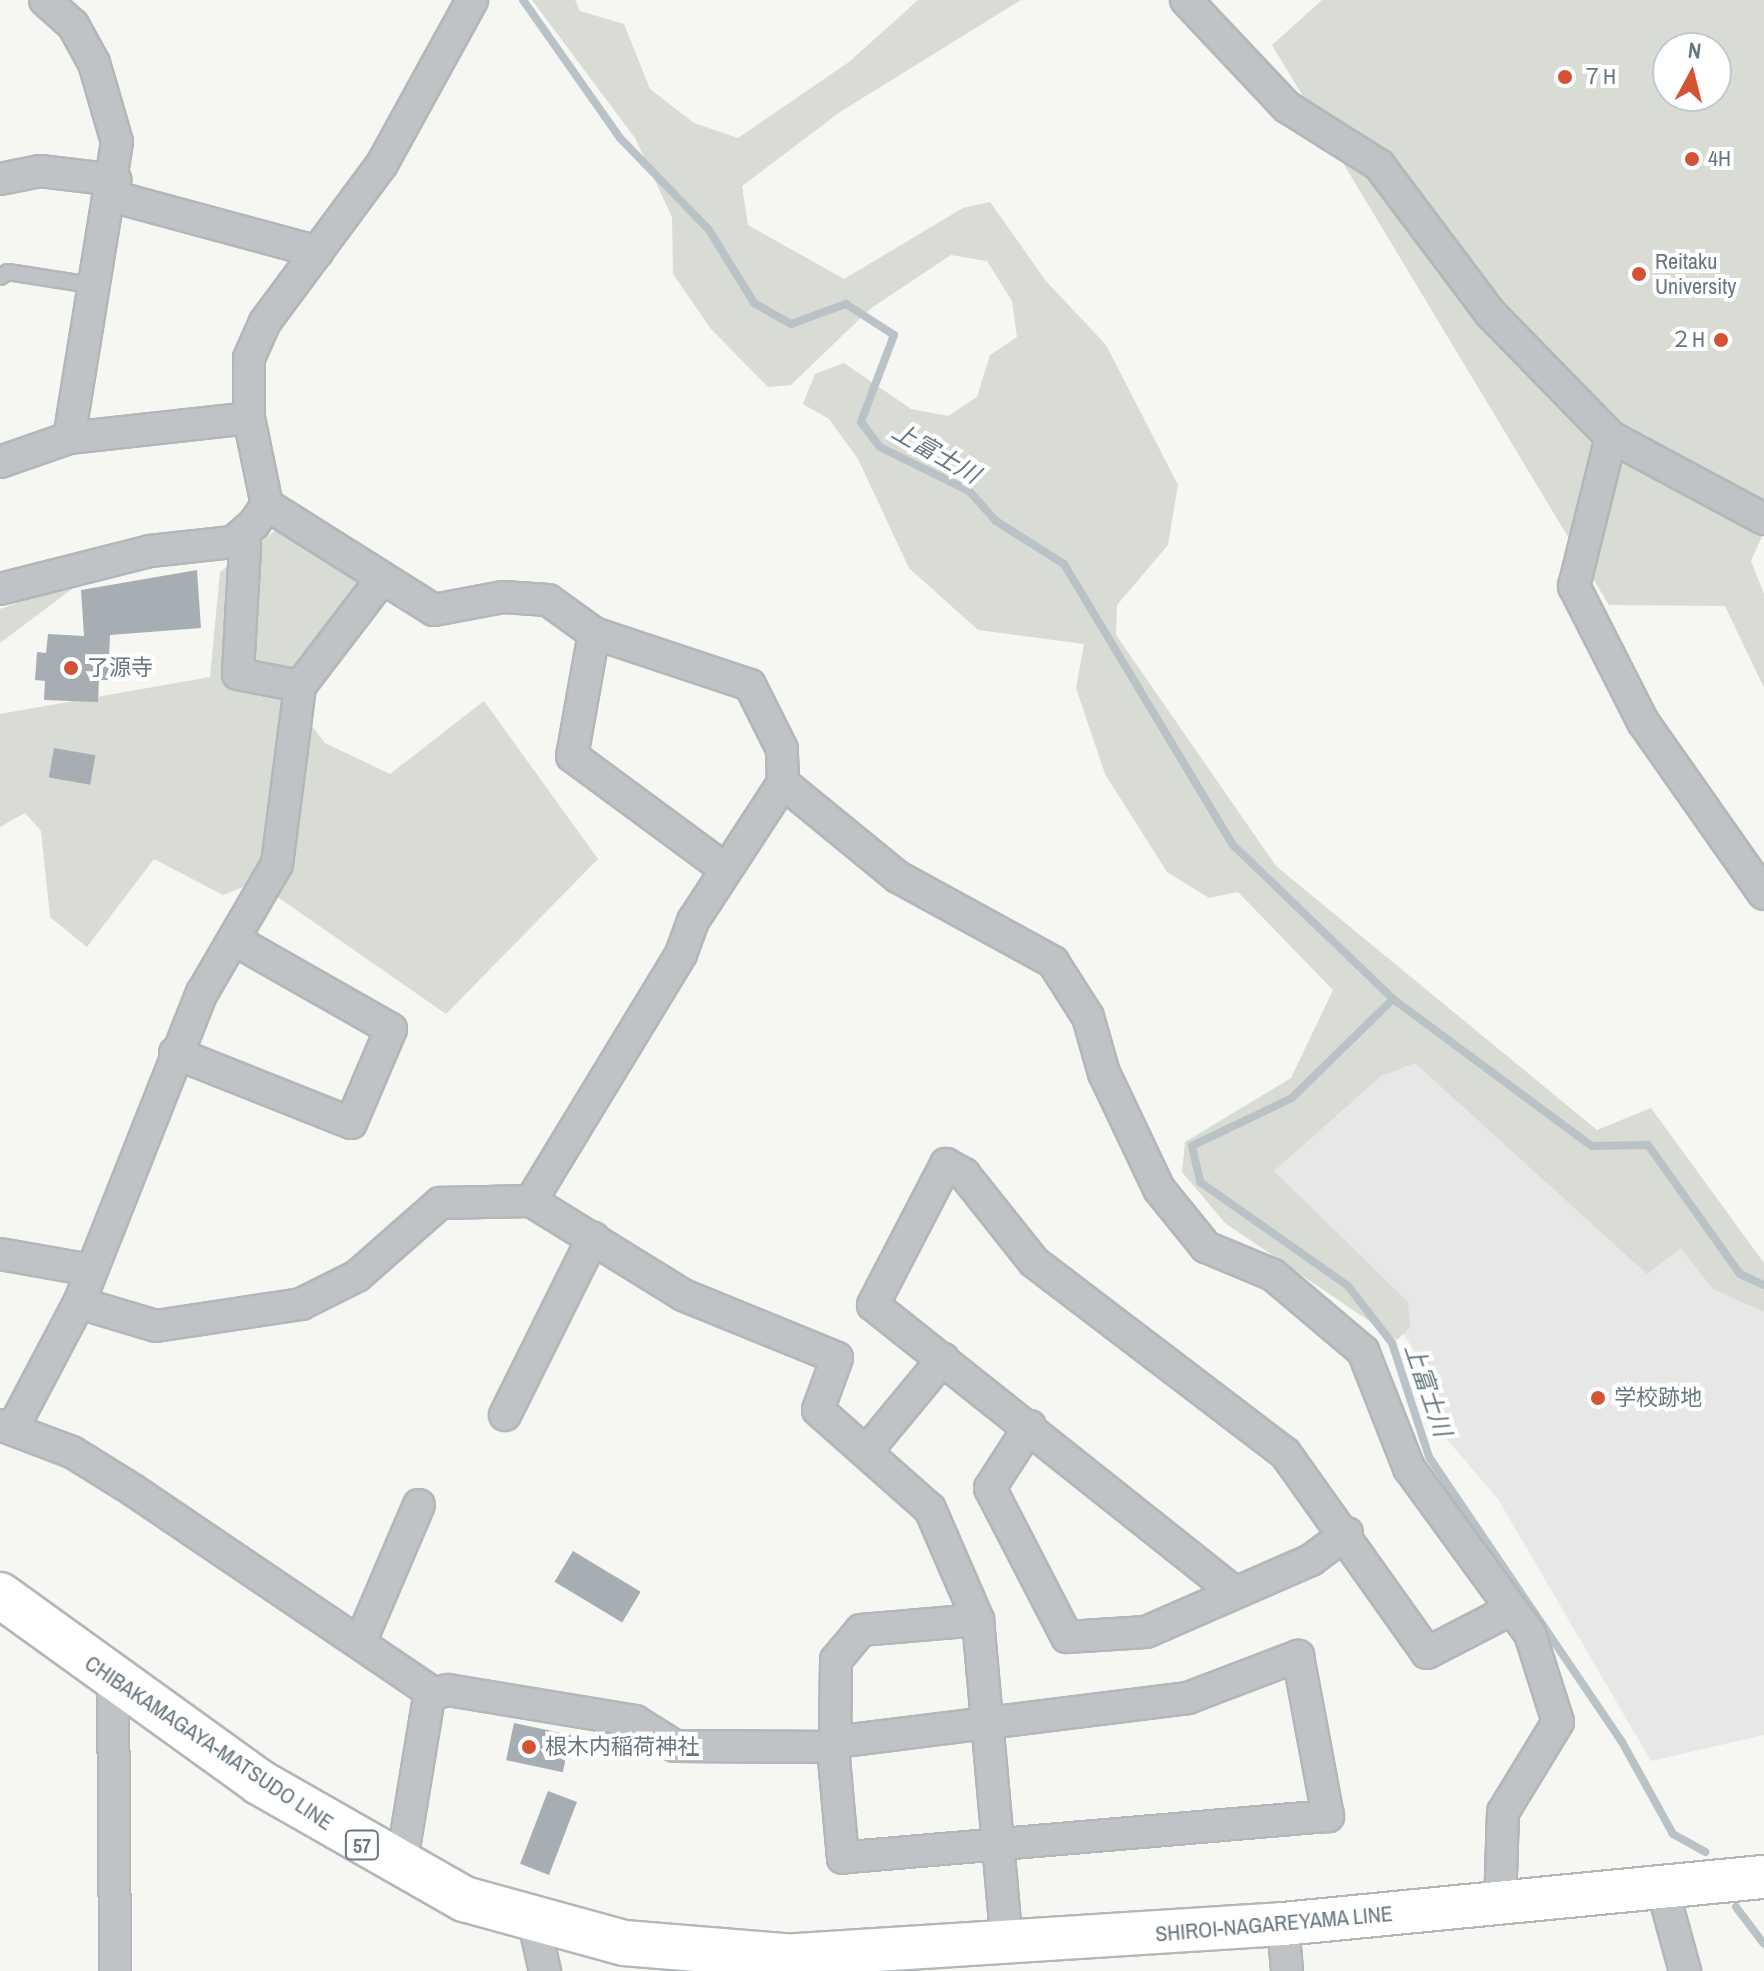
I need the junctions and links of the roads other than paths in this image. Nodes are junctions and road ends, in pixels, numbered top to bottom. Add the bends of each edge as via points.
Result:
1 (45, 0) edge
2 (472, 0) edge
3 (1186, 0) edge
4 (0, 179) edge
5 (113, 188) junction
6 (318, 252) junction
7 (0, 277) edge
8 (91, 285) junction
9 (249, 418) junction
10 (1611, 437) junction
11 (69, 438) junction
12 (0, 462) edge
13 (267, 505) junction
14 (1764, 519) edge
15 (239, 537) junction
16 (381, 580) junction
17 (0, 589) edge
18 (594, 633) junction
19 (300, 686) junction
20 (783, 783) junction
21 (725, 869) junction
22 (1764, 894) edge
23 (236, 941) junction
24 (175, 1053) junction
25 (531, 1201) junction
26 (593, 1238) junction
27 (0, 1254) edge
28 (91, 1270) junction
29 (79, 1303) junction
30 (943, 1359) junction
31 (505, 1415) dead end
32 (1030, 1426) junction
33 (6, 1427) edge
34 (866, 1452) junction
35 (419, 1505) dead end
36 (1347, 1533) junction
37 (1234, 1592) junction
38 (0, 1595) edge
39 (1510, 1610) junction
40 (978, 1620) junction
41 (360, 1643) junction
42 (113, 1679) junction
43 (430, 1695) junction
44 (991, 1726) junction
45 (835, 1744) junction
46 (999, 1844) junction
47 (401, 1867) junction
48 (1764, 1877) edge
49 (1663, 1891) junction
50 (1500, 1906) junction
51 (534, 1923) junction
52 (1283, 1924) junction
53 (1007, 1945) junction
54 (782, 1964) edge
55 (115, 1971) edge
56 (545, 1971) edge
57 (1287, 1971) edge
58 (1685, 1971) edge

1 - 5 street via 73,25 110,101
2 - 6 street via 382,164
3 - 10 street via 1287,107 1379,165 1490,313
4 - 5 street via 40,171
5 - 6 street
5 - 8 street
6 - 9 street via 265,322 249,358
7 - 8 lane via 8,272
8 - 11 street
9 - 11 street
9 - 13 street
10 - 14 street
10 - 22 street via 1574,586 1643,722
11 - 12 street
13 - 15 street
13 - 16 street
15 - 17 street
15 - 19 street via 245,547 238,674
16 - 18 street via 434,610 503,597 548,600
16 - 19 street
18 - 20 street via 750,685 782,749
18 - 21 street via 572,756
19 - 23 street via 277,864
20 - 21 street
20 - 39 street via 898,877 1053,962 1088,1017 1104,1073 1159,1189 1206,1247 1273,1275 1349,1332 1409,1468
21 - 25 street
23 - 24 street
23 - 24 street via 391,1029 351,1123
24 - 28 street
25 - 26 street
25 - 29 street via 440,1203 357,1276 301,1304 156,1326
26 - 31 street
26 - 34 street via 683,1295 837,1358 818,1410
27 - 28 street
28 - 29 street
29 - 33 street
30 - 32 street
30 - 34 street
30 - 36 street via 873,1305 946,1164 964,1174 1034,1262 1285,1453
32 - 37 street
32 - 37 street via 990,1488 1067,1637 1146,1632
33 - 41 street via 121,1482
34 - 40 street via 930,1509
35 - 41 street
36 - 37 street via 1311,1560
36 - 39 street via 1427,1653
38 - 42 main road, CHIBAKAMAGAYA-MATSUDO LINE / 57
39 - 50 street via 1541,1657 1558,1722 1503,1812
40 - 44 street
40 - 45 street via 861,1630 836,1660
41 - 43 street
42 - 47 main road, CHIBAKAMAGAYA-MATSUDO LINE / 57 via 259,1782
42 - 55 street
43 - 45 street via 448,1690 635,1721 675,1746
43 - 47 street
44 - 45 street
44 - 46 street
44 - 46 street via 1188,1698 1298,1656 1328,1816
45 - 46 street via 843,1858
46 - 53 street
47 - 51 main road, CHIBAKAMAGAYA-MATSUDO LINE / 57
48 - 49 main road, SHIROI-NAGAREYAMA LINE
49 - 50 main road, SHIROI-NAGAREYAMA LINE
49 - 58 street
50 - 52 main road, SHIROI-NAGAREYAMA LINE
51 - 54 main road, CHIBAKAMAGAYA-MATSUDO LINE / 57
51 - 56 street
52 - 53 main road, SHIROI-NAGAREYAMA LINE
52 - 57 street
53 - 54 main road, SHIROI-NAGAREYAMA LINE

